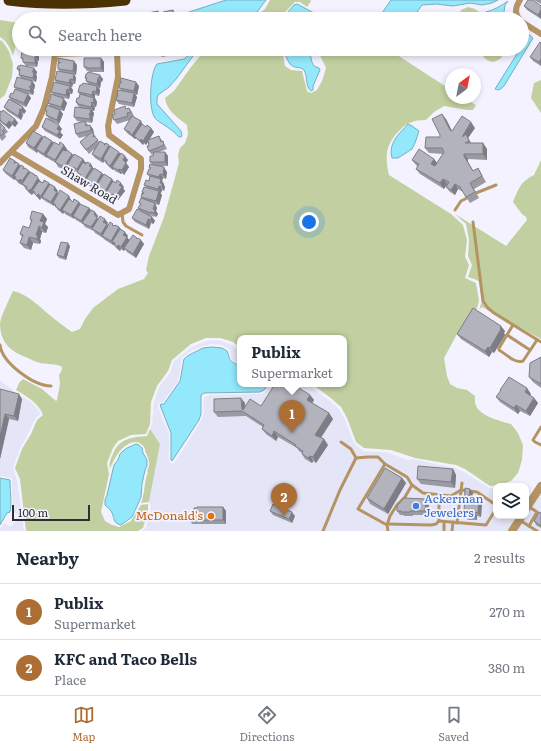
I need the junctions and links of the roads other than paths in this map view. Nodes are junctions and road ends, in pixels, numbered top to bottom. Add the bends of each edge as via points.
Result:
1 (9, 0) edge
2 (125, 0) edge
3 (520, 0) edge
4 (516, 12) edge
5 (529, 26) edge
6 (541, 34) edge
7 (55, 56) edge
8 (117, 56) edge
9 (12, 152) junction
10 (0, 163) edge
11 (496, 185) dead end
12 (476, 193) edge
13 (467, 198) edge
14 (455, 210) dead end
15 (122, 213) junction
16 (473, 222) dead end
17 (142, 235) dead end
18 (513, 325) junction
19 (506, 335) junction
20 (537, 340) junction
21 (541, 342) edge
22 (0, 345) edge
23 (530, 350) junction
24 (51, 386) dead end
25 (541, 427) edge
26 (341, 442) dead end
27 (541, 445) edge
28 (356, 458) junction
29 (385, 464) junction
30 (462, 483) dead end
31 (412, 485) junction
32 (541, 486) edge
33 (461, 490) junction
34 (438, 494) junction
35 (493, 503) edge
36 (529, 505) edge
37 (529, 509) edge
38 (493, 514) edge
39 (517, 519) edge
40 (520, 519) edge
41 (439, 521) junction
42 (444, 522) junction
43 (452, 522) junction
44 (457, 523) junction
45 (388, 524) junction
46 (529, 526) junction
47 (323, 531) edge
48 (388, 531) edge
49 (444, 531) edge
50 (452, 531) edge
51 (512, 531) edge
52 (537, 531) edge

1 - 2 highway via 67,4
3 - 4 street
5 - 6 street
7 - 9 street via 44,108 36,126
8 - 15 street, Shaw Road via 118,77 108,126 109,135 141,159 141,169 129,209
9 - 10 street
9 - 15 street, Shaw Road via 118,215
11 - 12 lane
13 - 14 lane via 461,201
15 - 17 lane via 126,226
16 - 18 lane via 483,301 488,308
18 - 19 lane
18 - 20 lane
19 - 23 lane
19 - 23 lane via 499,350 516,361 523,361
20 - 21 lane
20 - 23 lane
22 - 24 lane via 6,360 14,367 39,383
25 - 27 lane via 534,440
26 - 28 lane
28 - 29 lane via 378,457
28 - 47 lane
29 - 31 lane via 407,477
29 - 45 lane via 358,508
30 - 33 lane
31 - 34 lane via 423,493
31 - 45 lane via 390,516
32 - 36 street
33 - 34 lane via 451,496
33 - 35 lane via 477,492
33 - 44 lane
34 - 41 lane
37 - 46 lane via 537,512
38 - 44 lane via 486,525
39 - 51 street
40 - 46 lane
41 - 42 lane
41 - 45 lane via 431,525
42 - 43 lane
42 - 49 lane
43 - 44 lane
43 - 50 lane
45 - 48 lane
46 - 52 lane

